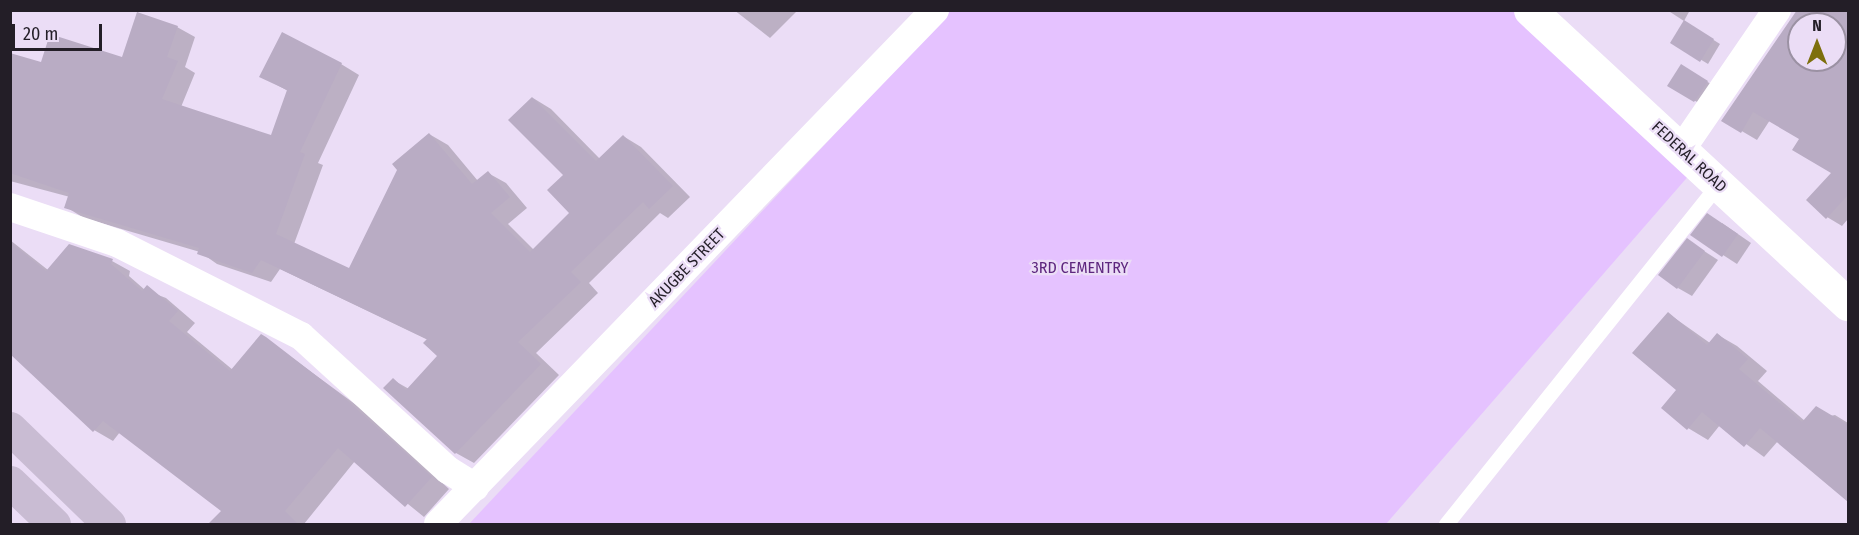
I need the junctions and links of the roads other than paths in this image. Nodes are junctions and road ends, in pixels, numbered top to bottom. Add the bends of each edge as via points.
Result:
1 (935, 10) edge
2 (1530, 10) edge
3 (1777, 10) edge
4 (1681, 150) junction
5 (1718, 184) junction
6 (10, 207) edge
7 (1848, 304) edge
8 (10, 428) edge
9 (10, 482) edge
10 (475, 487) junction
11 (54, 525) edge
12 (110, 525) edge
13 (438, 525) edge
14 (1446, 525) edge

1 - 10 street, AKUGBE STREET
2 - 4 street, FEDERAL ROAD
3 - 4 street
4 - 5 street, FEDERAL ROAD
5 - 7 street, FEDERAL ROAD
5 - 14 lane
6 - 10 street via 117,243 301,336 448,470
8 - 12 main road
9 - 11 main road
10 - 13 street, AKUGBE STREET

